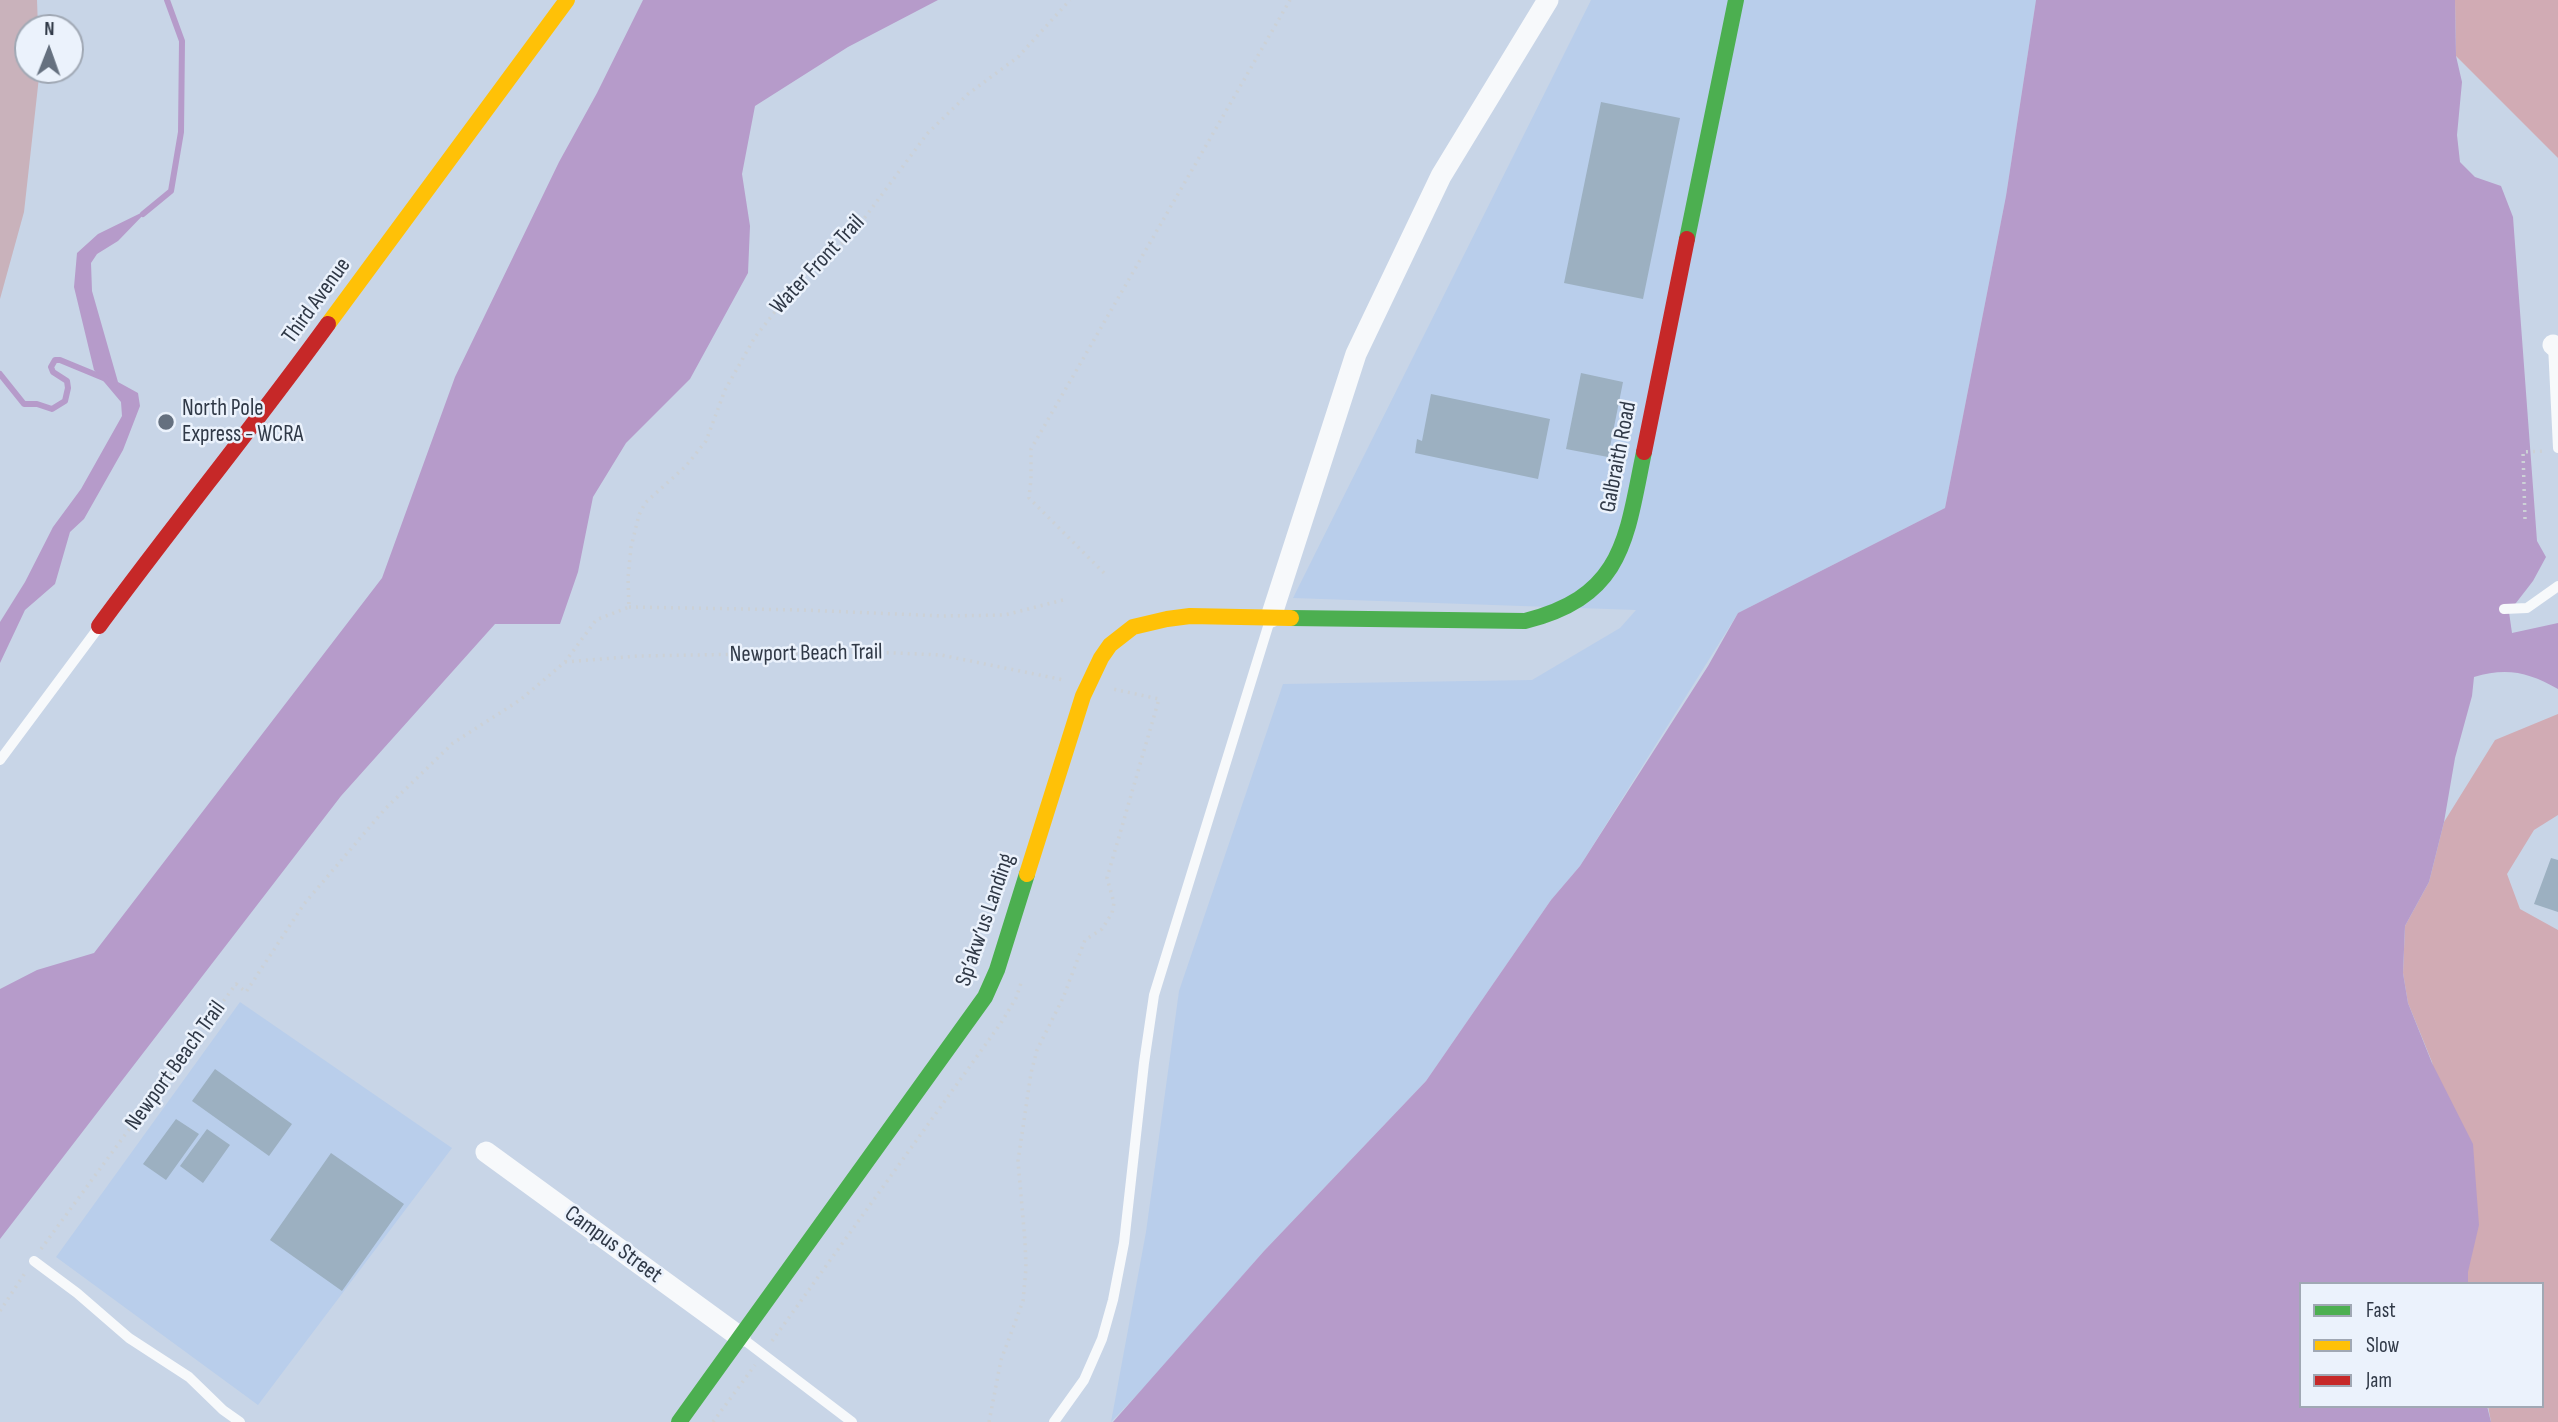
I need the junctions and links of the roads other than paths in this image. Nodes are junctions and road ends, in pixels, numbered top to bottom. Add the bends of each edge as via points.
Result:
1 (567, 0) edge
2 (1548, 0) edge
3 (1735, 0) edge
4 (2555, 346) edge
5 (2552, 450) edge
6 (2558, 586) edge
7 (2504, 609) dead end
8 (1271, 617) junction
9 (99, 626) joint
10 (0, 760) edge
11 (486, 1152) dead end
12 (34, 1261) road end
13 (740, 1337) junction
14 (240, 1422) edge
15 (679, 1422) edge
16 (852, 1422) edge
17 (1054, 1422) edge

1 - 9 street, Third Avenue via 275,397
2 - 8 street via 1441,176 1356,354
3 - 8 street, Galbraith Road via 1628,529 1610,571 1573,605 1525,621
4 - 5 lane
6 - 7 lane via 2527,608
8 - 13 street, Sp’akw’us Landing via 1190,616 1145,622 1121,633 1105,649 1074,722 985,997
8 - 17 lane via 1154,995 1124,1242 1102,1339 1084,1380
9 - 10 lane
11 - 13 street, Campus Street
12 - 14 lane via 129,1338 189,1377
13 - 15 street, Sp’akw’us Landing
13 - 16 lane

